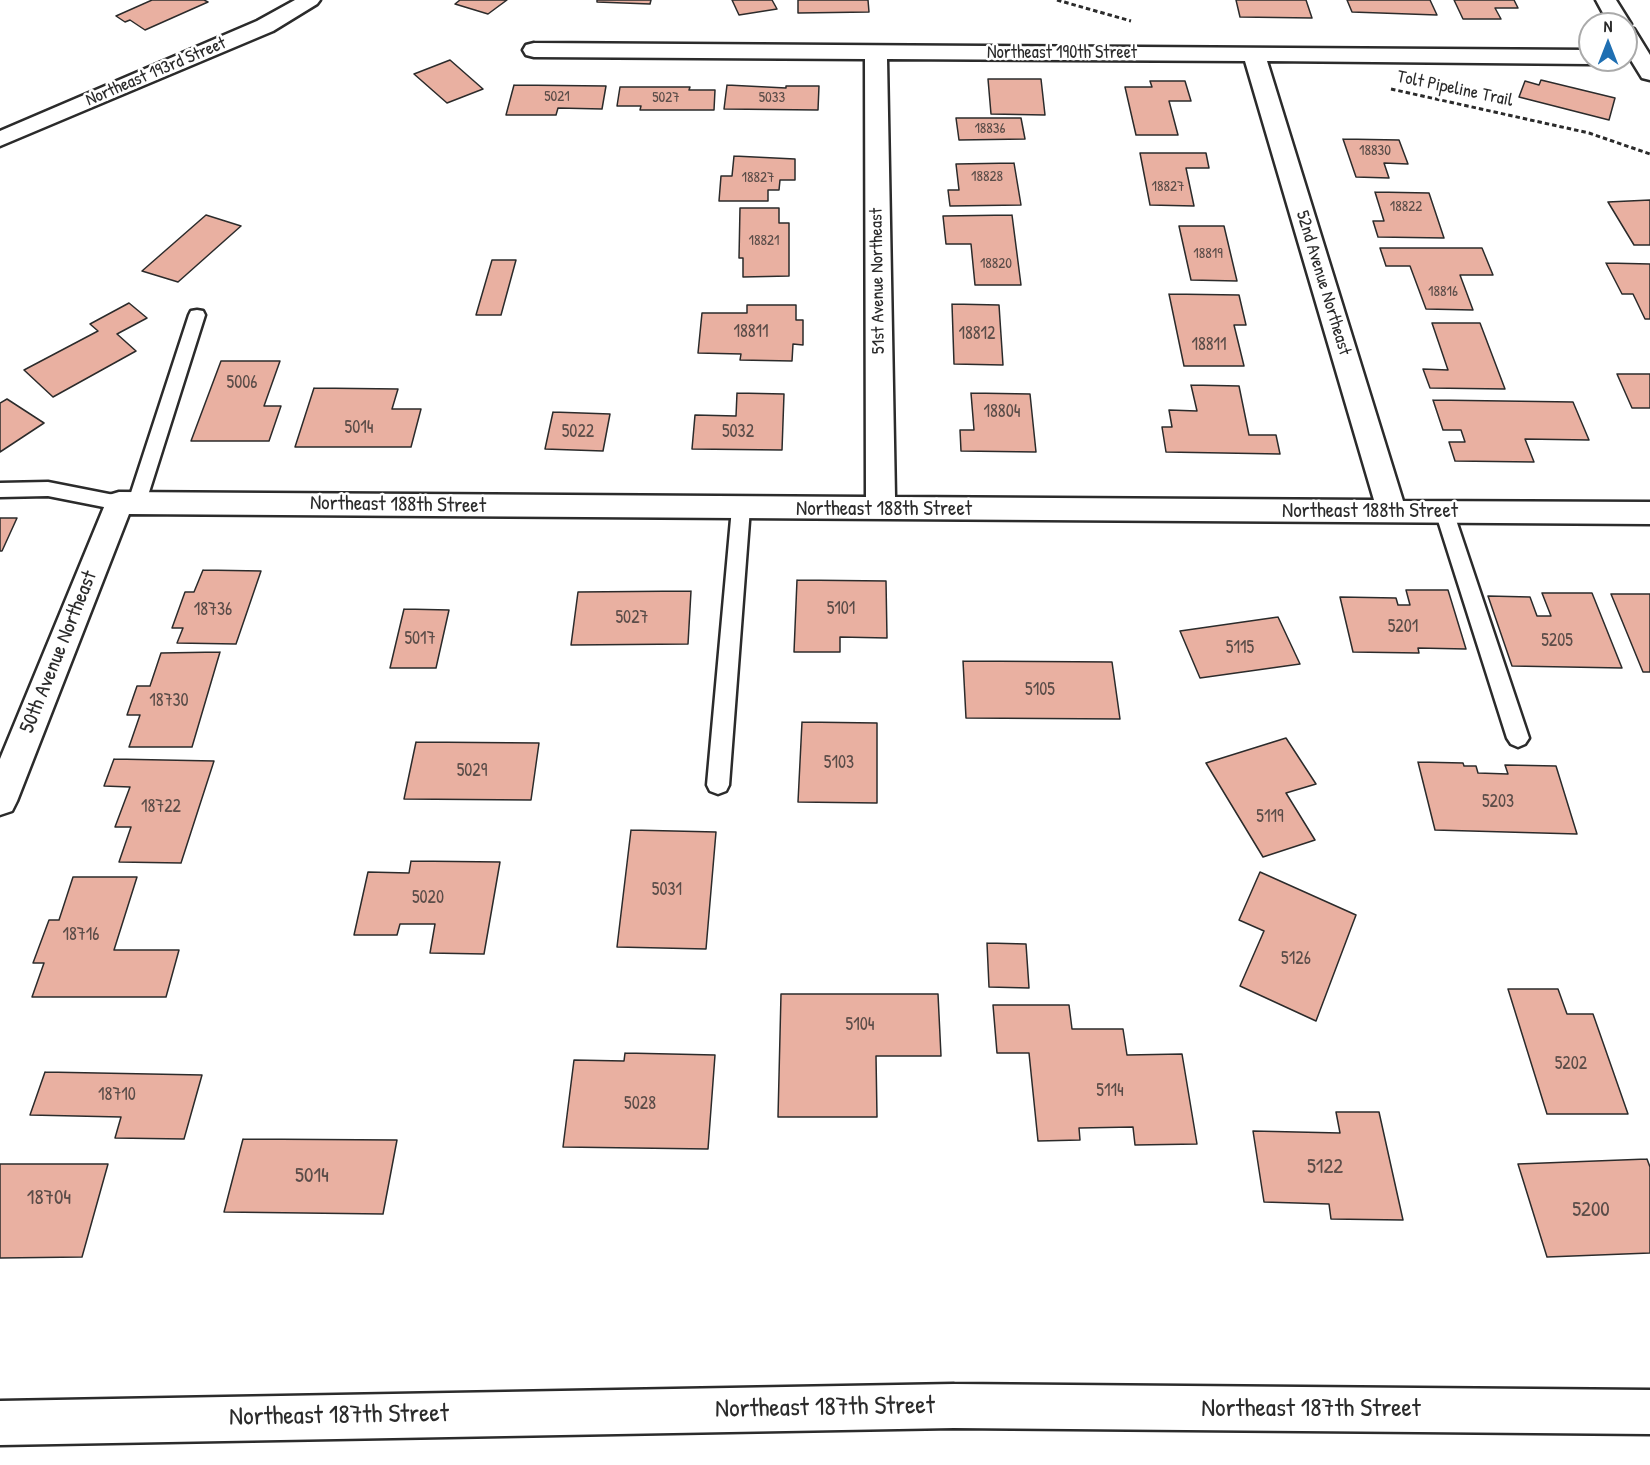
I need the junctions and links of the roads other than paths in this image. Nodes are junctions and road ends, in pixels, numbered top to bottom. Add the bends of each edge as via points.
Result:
1 (310, 0) edge
2 (534, 50) dead end
3 (876, 52) junction
4 (1254, 54) junction
5 (1578, 57) edge
6 (0, 139) edge
7 (197, 315) dead end
8 (0, 490) edge
9 (128, 503) junction
10 (741, 508) junction
11 (881, 509) junction
12 (1392, 511) junction
13 (1444, 511) junction
14 (1650, 513) edge
15 (1518, 738) dead end
16 (718, 785) dead end
17 (0, 801) edge
18 (1650, 1412) edge
19 (0, 1423) edge

1 - 6 street, Northeast 193rd Street via 265,26
2 - 3 street, Northeast 190th Street
3 - 4 street, Northeast 190th Street
3 - 11 street, 51st Avenue Northeast
4 - 5 street, Northeast 190th Street
4 - 12 street, 52nd Avenue Northeast
7 - 9 lane
8 - 9 lane via 48,489
9 - 10 street, Northeast 188th Street
9 - 17 street, 50th Avenue Northeast
10 - 11 street, Northeast 188th Street
10 - 16 lane
11 - 12 street, Northeast 188th Street
12 - 13 street, Northeast 188th Street
13 - 14 street, Northeast 188th Street
13 - 15 lane
18 - 19 street, Northeast 187th Street via 954,1406

